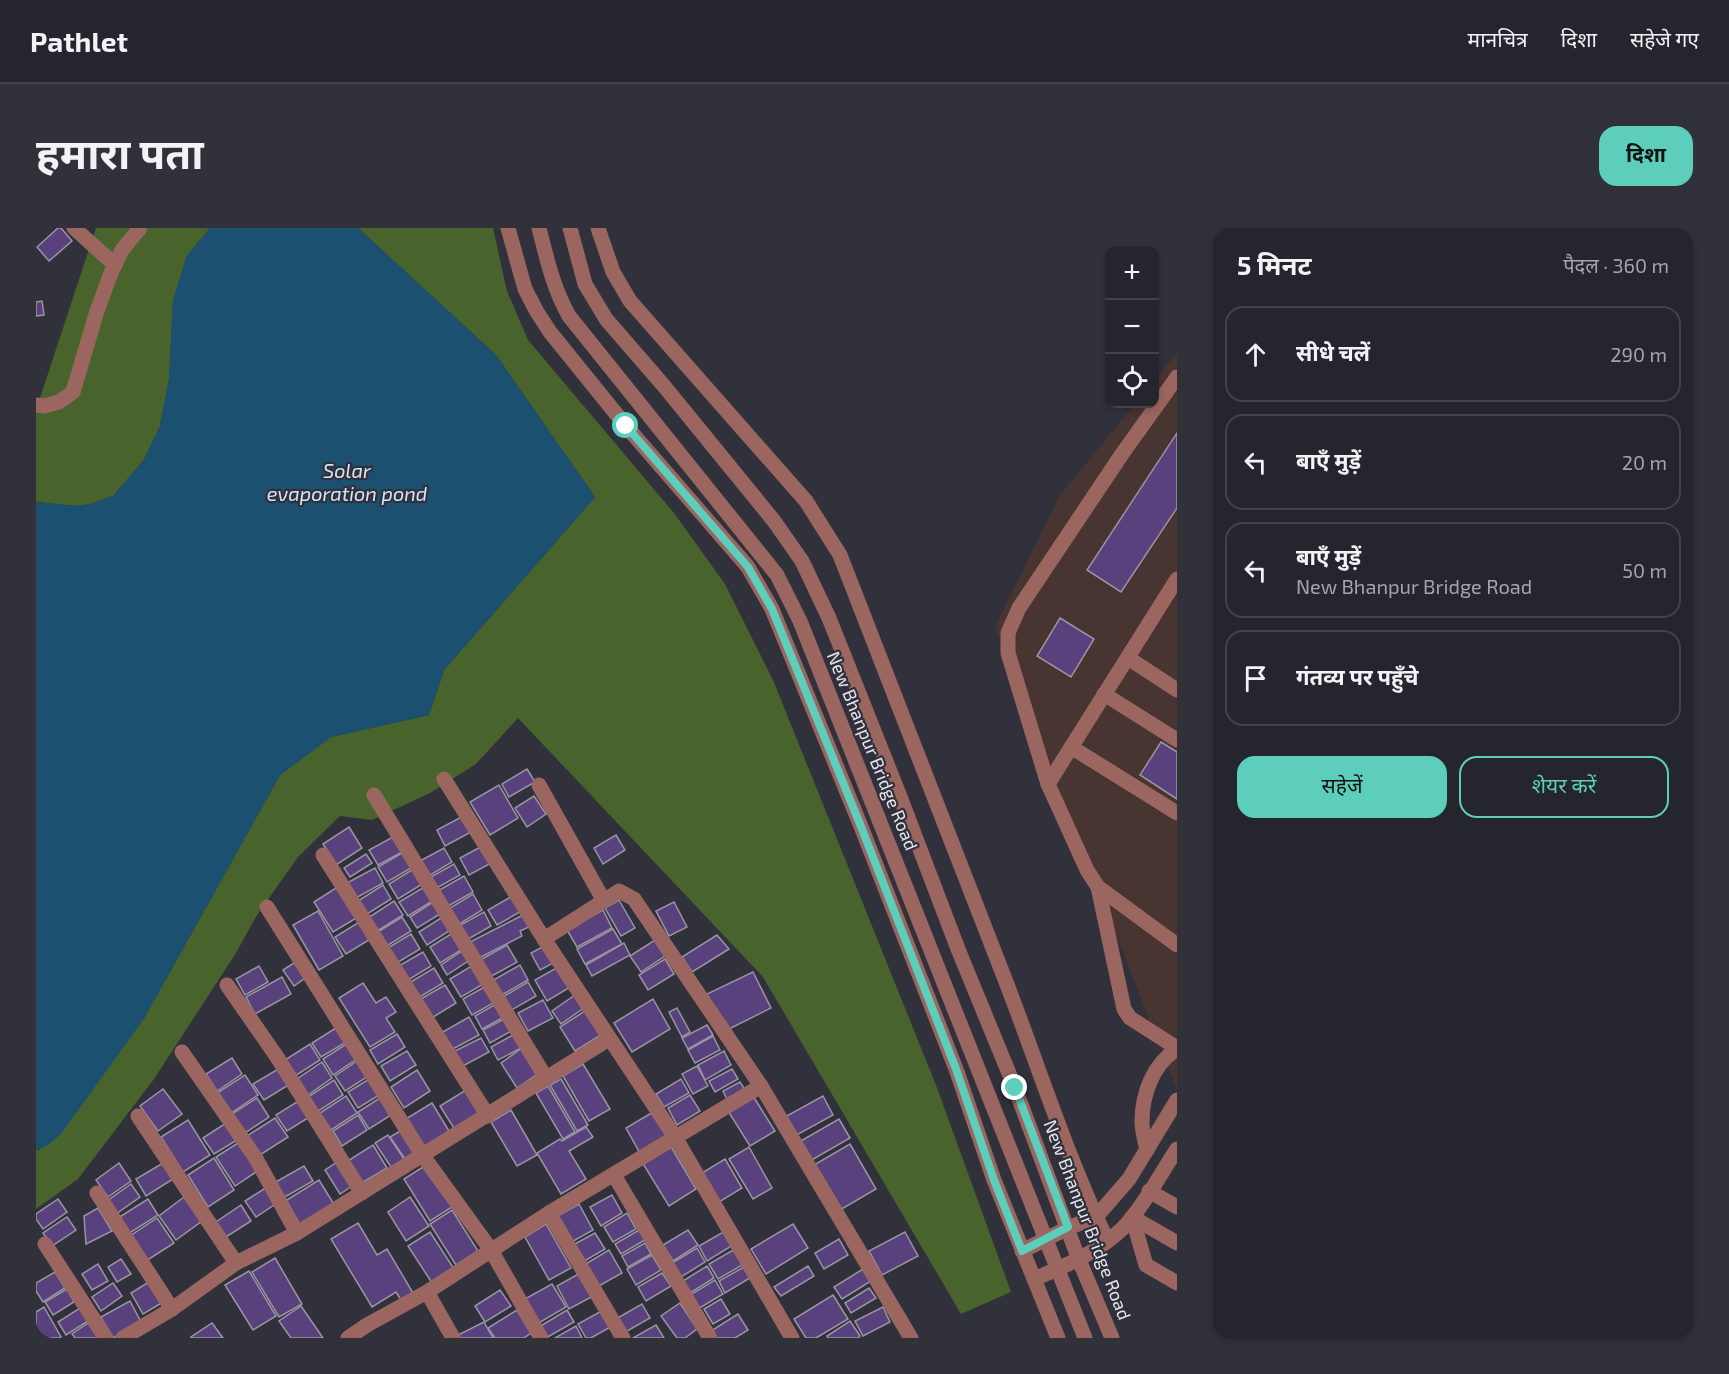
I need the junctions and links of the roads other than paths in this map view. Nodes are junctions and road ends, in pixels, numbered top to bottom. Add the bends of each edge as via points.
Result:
1 (74, 228) edge
2 (140, 228) edge
3 (508, 228) edge
4 (539, 228) edge
5 (570, 228) edge
6 (598, 228) edge
7 (114, 265) junction
8 (1177, 377) edge
9 (36, 405) edge
10 (1177, 579) edge
11 (1128, 658) junction
12 (1177, 690) edge
13 (1104, 694) junction
14 (1177, 740) edge
15 (1071, 747) junction
16 (444, 778) dead end
17 (1048, 784) junction
18 (538, 785) dead end
19 (374, 795) dead end
20 (1177, 813) edge
21 (323, 855) dead end
22 (1098, 887) junction
23 (604, 901) junction
24 (267, 907) dead end
25 (544, 939) junction
26 (1177, 945) edge
27 (227, 985) dead end
28 (609, 1039) junction
29 (1177, 1049) edge
30 (182, 1052) dead end
31 (546, 1078) junction
32 (761, 1086) junction
33 (1177, 1100) edge
34 (138, 1116) dead end
35 (488, 1116) junction
36 (675, 1137) junction
37 (1177, 1149) edge
38 (1147, 1150) junction
39 (423, 1156) junction
40 (1172, 1169) edge
41 (614, 1175) junction
42 (1149, 1191) junction
43 (98, 1193) dead end
44 (362, 1194) junction
45 (1177, 1207) edge
46 (549, 1213) junction
47 (1096, 1217) junction
48 (1132, 1218) junction
49 (1068, 1227) junction
50 (297, 1233) junction
51 (1046, 1240) junction
52 (1107, 1240) junction
53 (1177, 1243) edge
54 (45, 1244) dead end
55 (491, 1250) junction
56 (1022, 1251) junction
57 (1079, 1260) junction
58 (236, 1263) junction
59 (1057, 1269) junction
60 (1034, 1279) junction
61 (1177, 1283) edge
62 (427, 1292) junction
63 (172, 1309) junction
64 (370, 1332) edge
65 (106, 1338) edge
66 (123, 1338) edge
67 (348, 1338) edge
68 (453, 1338) edge
69 (541, 1338) edge
70 (623, 1338) edge
71 (710, 1338) edge
72 (792, 1338) edge
73 (911, 1338) edge
74 (1058, 1338) edge
75 (1085, 1338) edge
76 (1113, 1338) edge

1 - 7 street
2 - 7 street
3 - 56 street via 525,288 550,332 748,567 772,609 956,1069
4 - 51 street, New Bhanpur Bridge Road via 558,296 569,316 777,575 800,621
5 - 49 street, New Bhanpur Bridge Road via 585,284 606,319 774,521 802,561 829,618
6 - 47 street via 613,273 630,302 806,501 840,555
7 - 9 street via 73,392 59,402
8 - 17 street via 1019,608 1008,633 1008,653
10 - 11 street
11 - 12 street
11 - 13 street
13 - 14 street
13 - 15 street
15 - 17 street
15 - 20 street
16 - 25 street
17 - 22 street via 1080,857
18 - 23 street
19 - 31 street
21 - 35 street
22 - 26 street
22 - 29 street via 1124,1009 1130,1018
23 - 25 street
23 - 32 street via 619,891 634,899
24 - 39 street
25 - 28 street
27 - 44 street
28 - 31 street
28 - 36 street
29 - 38 street via 1154,1073 1144,1098 1142,1124
30 - 50 street via 255,1157
31 - 35 street
32 - 36 street
32 - 73 street
33 - 38 street
34 - 58 street
35 - 39 street
36 - 41 street
36 - 72 street
37 - 40 street
38 - 47 street via 1129,1179
39 - 44 street
39 - 55 street
40 - 42 street
41 - 46 street
41 - 71 street
42 - 45 street
42 - 48 street
43 - 63 street
44 - 50 street
46 - 55 street
46 - 70 street
47 - 49 street
47 - 52 street
48 - 52 street
48 - 53 street
48 - 61 street via 1146,1264
49 - 51 street
49 - 57 street, New Bhanpur Bridge Road
50 - 58 street
51 - 56 street
51 - 59 street, New Bhanpur Bridge Road
52 - 57 street
54 - 65 street
55 - 62 street
55 - 69 street
56 - 60 street
57 - 59 street
57 - 76 street, New Bhanpur Bridge Road
58 - 63 street
59 - 60 street
59 - 75 street, New Bhanpur Bridge Road
60 - 74 street
62 - 64 street
62 - 68 street
63 - 66 street
64 - 67 street

